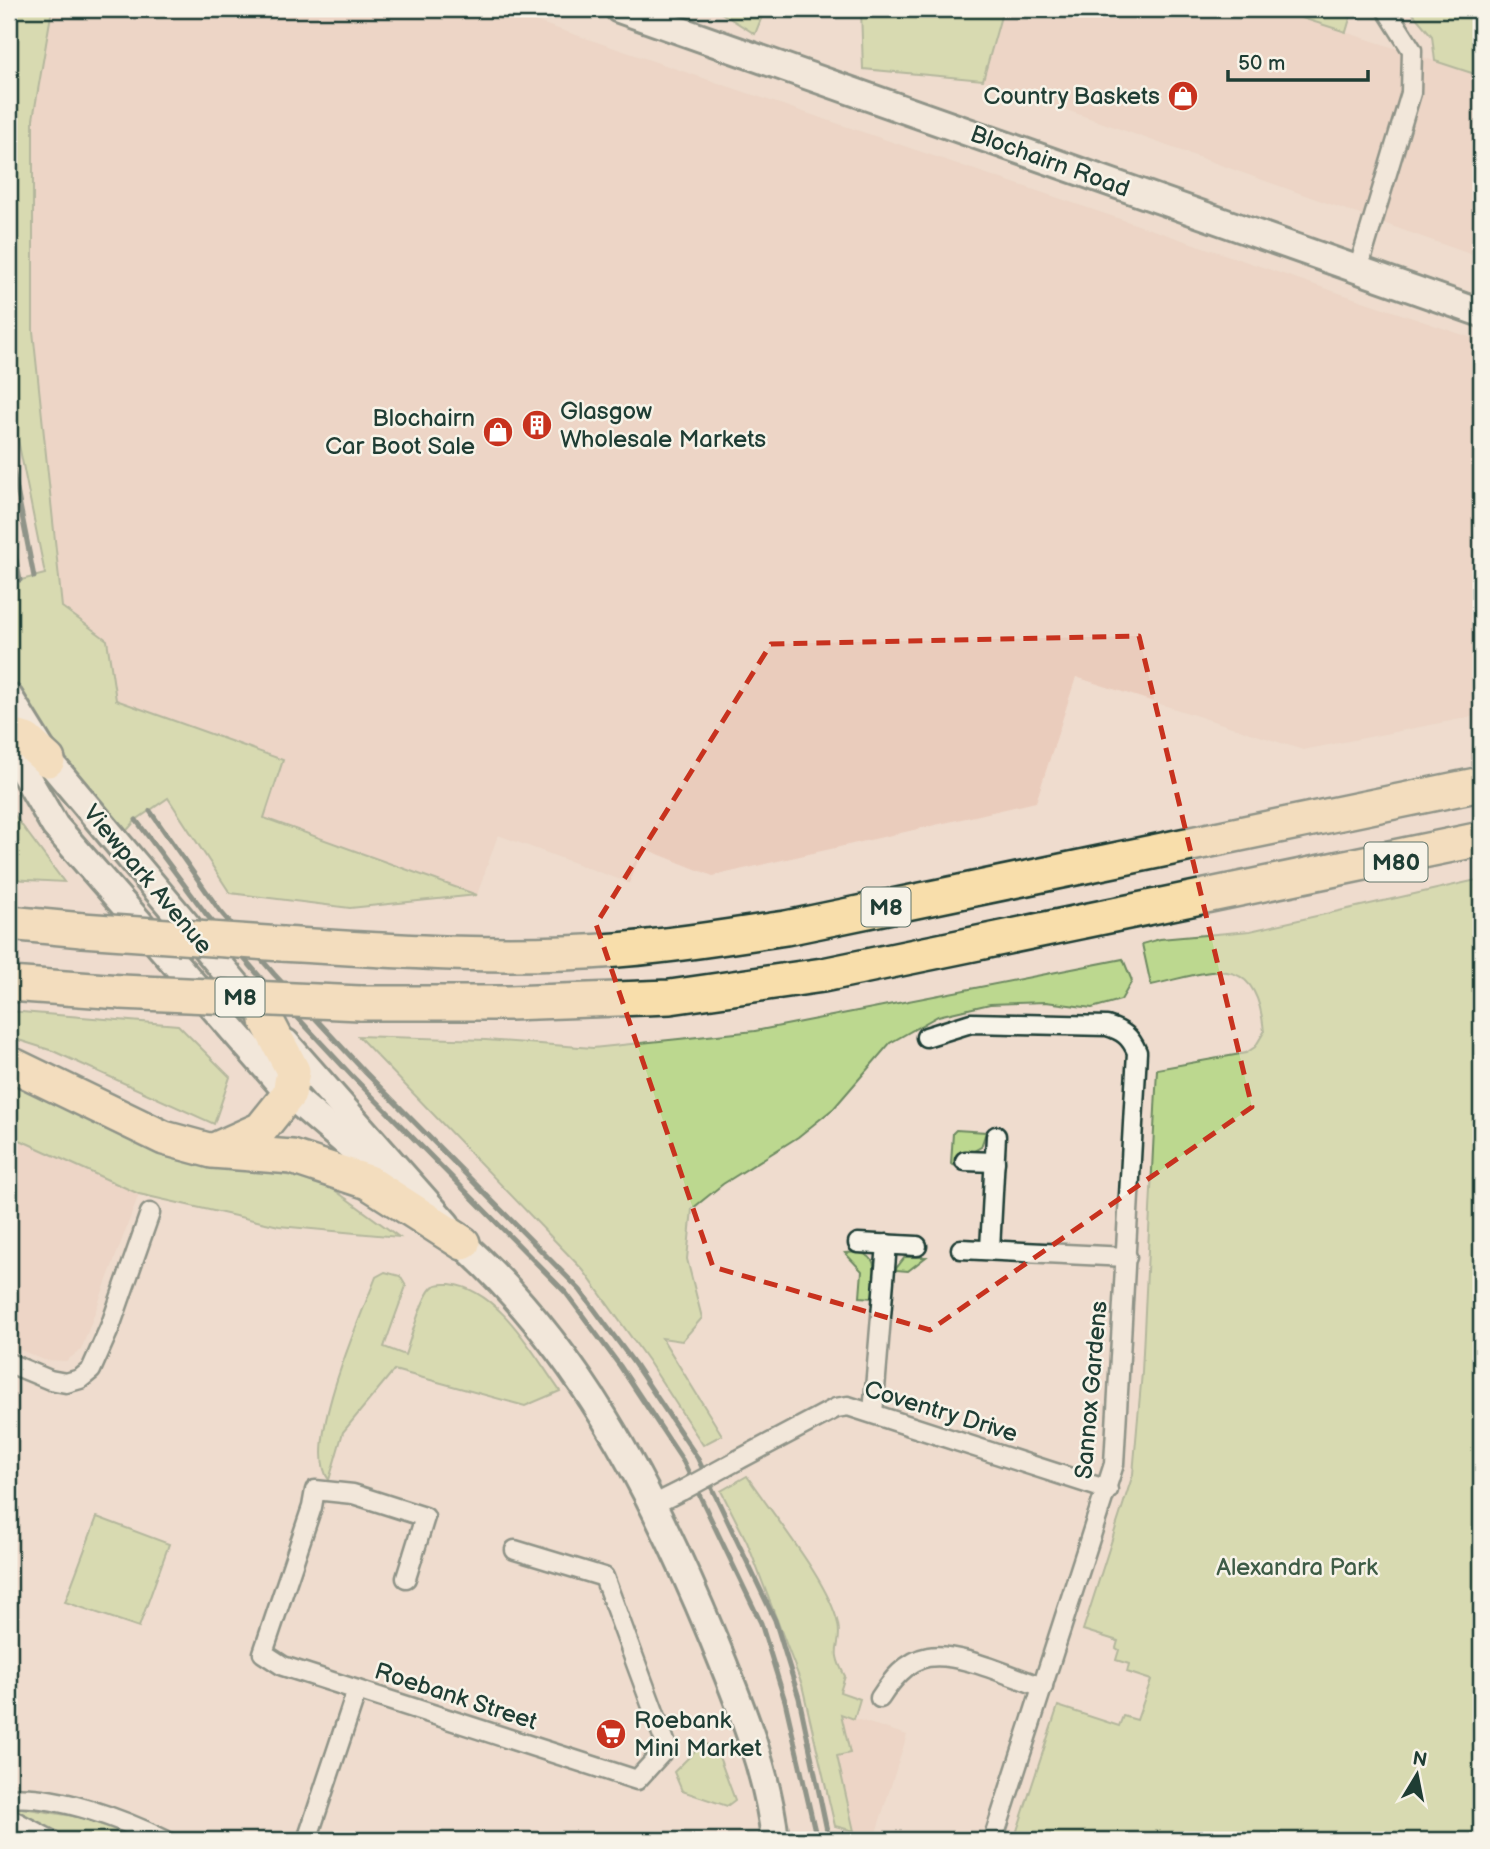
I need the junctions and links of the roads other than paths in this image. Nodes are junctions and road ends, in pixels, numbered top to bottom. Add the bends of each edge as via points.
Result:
1 (619, 9) edge
2 (1386, 9) edge
3 (1358, 270) junction
4 (1481, 313) edge
5 (9, 697) edge
6 (9, 735) edge
7 (9, 747) edge
8 (48, 760) junction
9 (1481, 784) edge
10 (1481, 838) edge
11 (1481, 849) edge
12 (1311, 876) junction
13 (9, 923) edge
14 (9, 984) edge
15 (267, 1021) junction
16 (926, 1037) dead end
17 (9, 1063) edge
18 (289, 1094) junction
19 (996, 1136) dead end
20 (212, 1151) junction
21 (965, 1161) dead end
22 (995, 1162) junction
23 (150, 1213) dead end
24 (463, 1243) junction
25 (858, 1243) dead end
26 (887, 1244) junction
27 (917, 1246) dead end
28 (961, 1249) dead end
29 (990, 1249) junction
30 (1127, 1257) junction
31 (9, 1363) edge
32 (873, 1413) junction
33 (1108, 1490) junction
34 (653, 1505) junction
35 (515, 1550) dead end
36 (406, 1578) dead end
37 (1043, 1687) junction
38 (357, 1690) junction
39 (880, 1698) dead end
40 (9, 1798) edge
41 (9, 1818) edge
42 (51, 1840) edge
43 (165, 1840) edge
44 (307, 1840) edge
45 (775, 1840) edge
46 (993, 1840) edge

1 - 3 street, Blochairn Road
2 - 3 street via 1412,50 1411,93
3 - 4 street, Blochairn Road
5 - 8 street, Viewpark Avenue
6 - 8 highway via 26,740
7 - 18 street, Viewpark Avenue via 55,826
8 - 15 street, Viewpark Avenue
9 - 13 highway, M8, bridge via 786,928 618,950 507,954 282,944
10 - 12 highway, M8
11 - 12 highway, M80
12 - 14 highway, M8, bridge via 823,975 670,997 360,1003
15 - 18 highway via 293,1071
15 - 24 street, Viewpark Avenue
16 - 30 street, Sannox Gardens via 971,1023 1107,1026 1122,1030 1132,1040 1137,1052
17 - 20 highway via 164,1138
18 - 20 highway via 261,1129
18 - 24 street, Viewpark Avenue
19 - 22 street
20 - 24 highway via 292,1157 368,1182
21 - 22 street
22 - 29 street
23 - 31 street via 91,1370 66,1383
24 - 34 street, Viewpark Avenue via 523,1303 583,1381
25 - 26 street
26 - 27 street
26 - 32 street
28 - 29 street
29 - 30 street
30 - 33 street, Sannox Gardens via 1114,1464
32 - 33 street, Coventry Drive
32 - 34 street, Coventry Drive, bridge via 836,1408
33 - 37 street, Sannox Gardens
34 - 45 street, Viewpark Avenue via 733,1687 752,1742
35 - 38 street, Roebank Street via 604,1577 667,1747 637,1780
36 - 38 street, Roebank Street via 425,1517 353,1494 315,1490 263,1653 283,1666
37 - 39 street via 951,1657 929,1656 893,1679
37 - 46 street, Sannox Gardens
38 - 44 street
40 - 43 street via 91,1812
41 - 42 street

